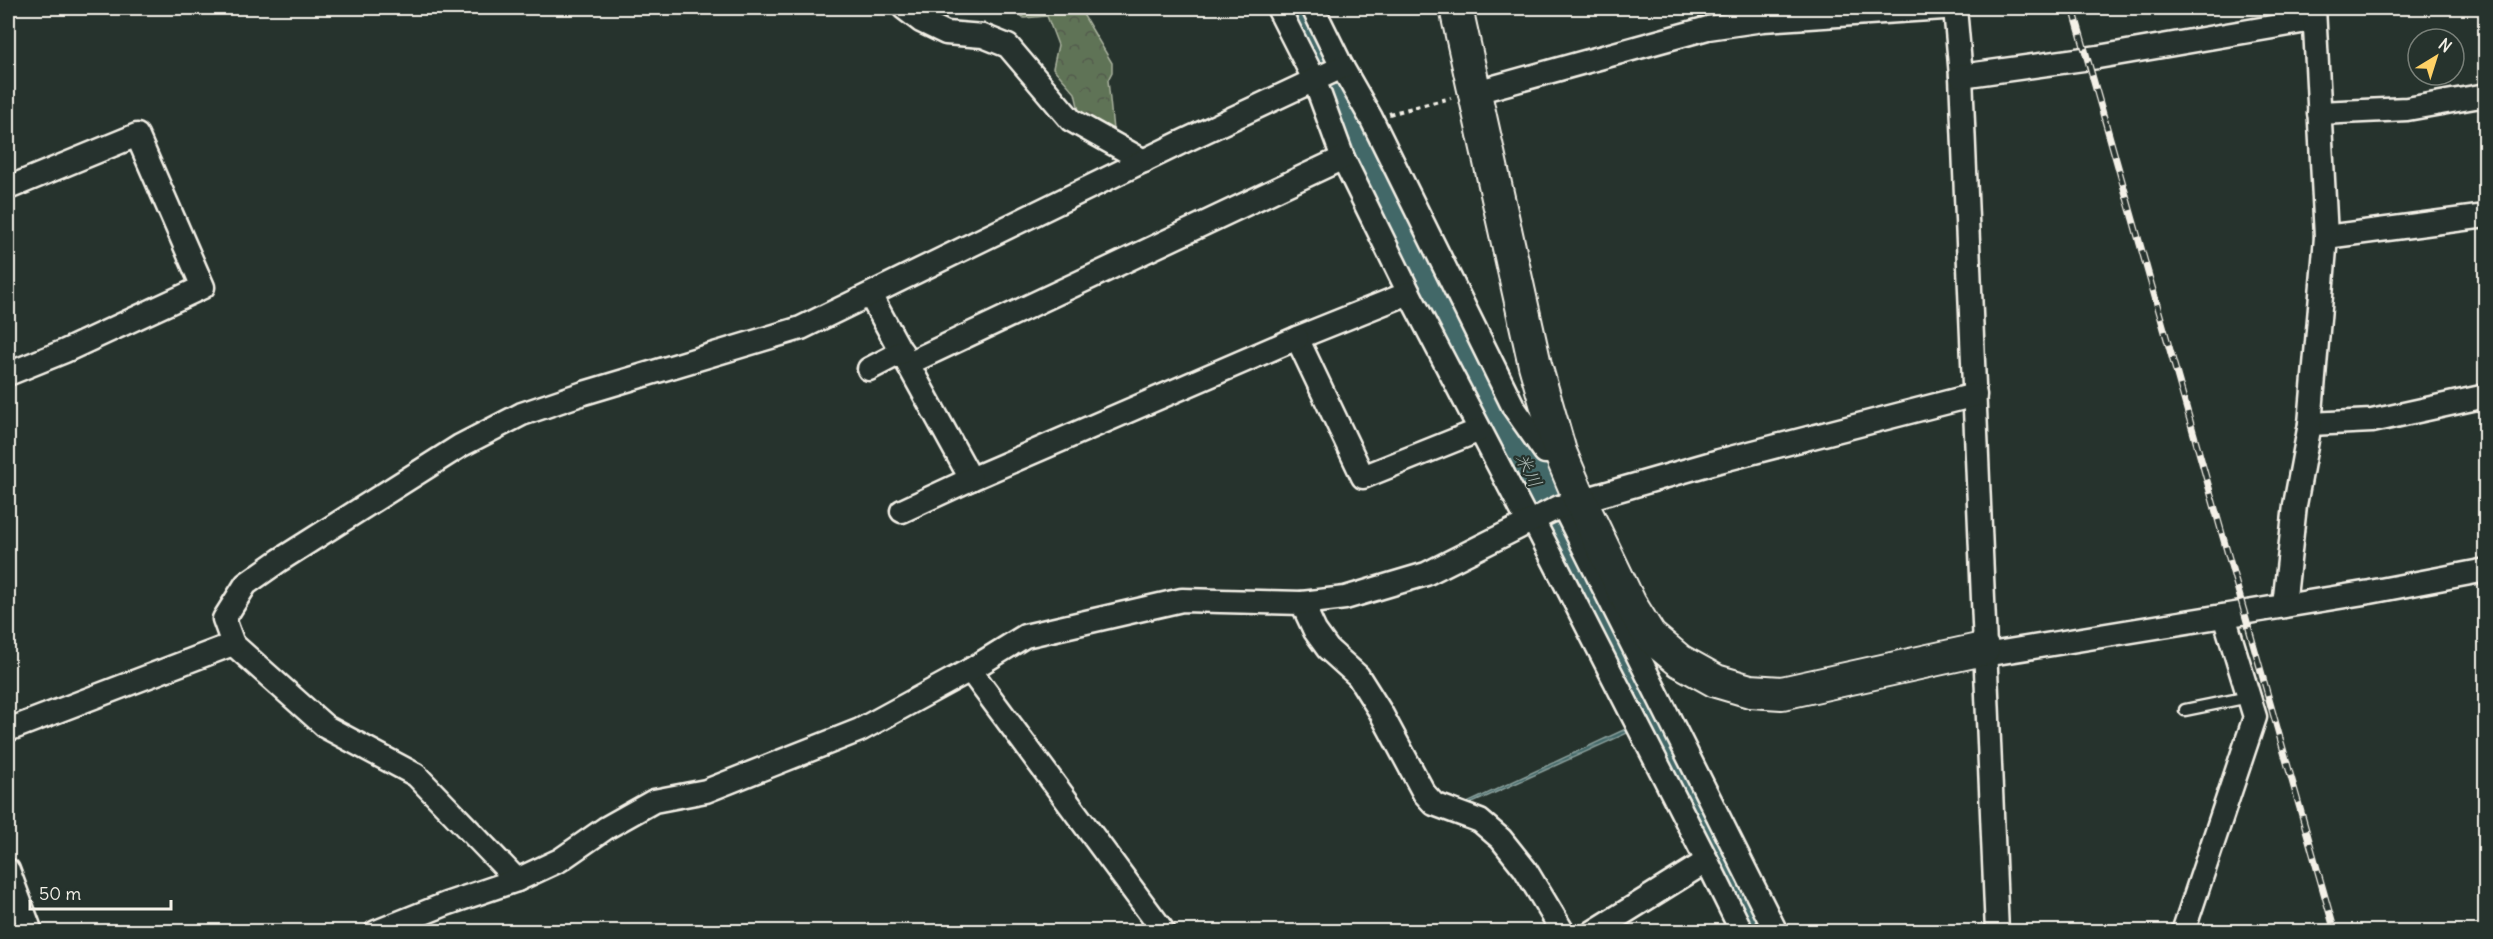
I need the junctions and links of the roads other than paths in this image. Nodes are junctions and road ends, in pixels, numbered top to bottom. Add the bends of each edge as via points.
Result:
1 (904, 8) edge
2 (1278, 8) edge
3 (1313, 8) edge
4 (1456, 8) edge
5 (1944, 8) edge
6 (1955, 8) edge
7 (2313, 14) edge
8 (1342, 67) junction
9 (1961, 76) junction
10 (1314, 79) junction
11 (1476, 92) junction
12 (2486, 95) edge
13 (2319, 113) junction
14 (1344, 159) junction
15 (1144, 161) junction
16 (8, 188) edge
17 (2486, 216) edge
18 (2326, 237) junction
19 (1409, 293) junction
20 (870, 295) junction
21 (1297, 338) junction
22 (905, 357) junction
23 (869, 369) dead end
24 (8, 374) edge
25 (1975, 395) junction
26 (2486, 396) edge
27 (2310, 424) junction
28 (1480, 430) junction
29 (1560, 452) junction
30 (971, 479) junction
31 (902, 511) dead end
32 (1550, 512) junction
33 (2486, 570) edge
34 (1302, 603) junction
35 (2284, 606) junction
36 (2224, 616) junction
37 (233, 645) junction
38 (1984, 652) junction
39 (970, 670) junction
40 (2249, 697) junction
41 (2185, 710) dead end
42 (8, 730) edge
43 (1707, 861) junction
44 (8, 870) edge
45 (517, 880) junction
46 (31, 932) edge
47 (376, 932) edge
48 (1164, 932) edge
49 (1563, 932) edge
50 (1593, 932) edge
51 (1742, 932) edge
52 (1776, 932) edge
53 (1997, 932) edge
54 (2183, 932) edge

1 - 15 street via 946,33 983,36 1008,46 1071,120
2 - 10 street
3 - 8 street
4 - 11 street
5 - 11 street via 1763,20 1708,28
6 - 9 street
7 - 9 street via 2098,57
7 - 13 street
8 - 10 street
8 - 29 street via 1514,408 1545,452
9 - 25 street
10 - 14 street
10 - 15 street
11 - 29 street via 1534,365
12 - 13 street via 2407,109
13 - 18 street
14 - 19 street
14 - 22 street
15 - 20 street
16 - 24 street via 137,135 203,287
17 - 18 street
18 - 27 street
19 - 21 street
19 - 28 street
20 - 22 street
20 - 37 street via 801,328 522,414 460,446 246,584 224,619
21 - 28 street via 1363,477
21 - 30 street
22 - 23 street
22 - 30 street
25 - 32 street via 1719,461
25 - 38 street
26 - 27 street via 2372,421
27 - 35 street via 2295,505
28 - 32 street
29 - 32 street
30 - 31 street
32 - 34 street via 1426,574 1346,598
32 - 38 street via 1630,604 1650,636 1680,661 1716,681 1750,691 1782,693
32 - 43 street
32 - 52 street
33 - 35 street
34 - 39 street via 1182,600 1140,608 1024,636
34 - 49 street via 1328,648 1358,676 1424,793 1434,804 1480,821 1501,839 1526,869
35 - 36 street
36 - 38 street
36 - 40 street
37 - 42 street
37 - 45 street via 326,727 416,775
38 - 53 street
39 - 45 street via 860,730 706,791 654,801 560,860
39 - 48 street
40 - 41 lane
40 - 54 street via 2255,717
43 - 50 street
43 - 51 street
44 - 46 street
45 - 47 street

